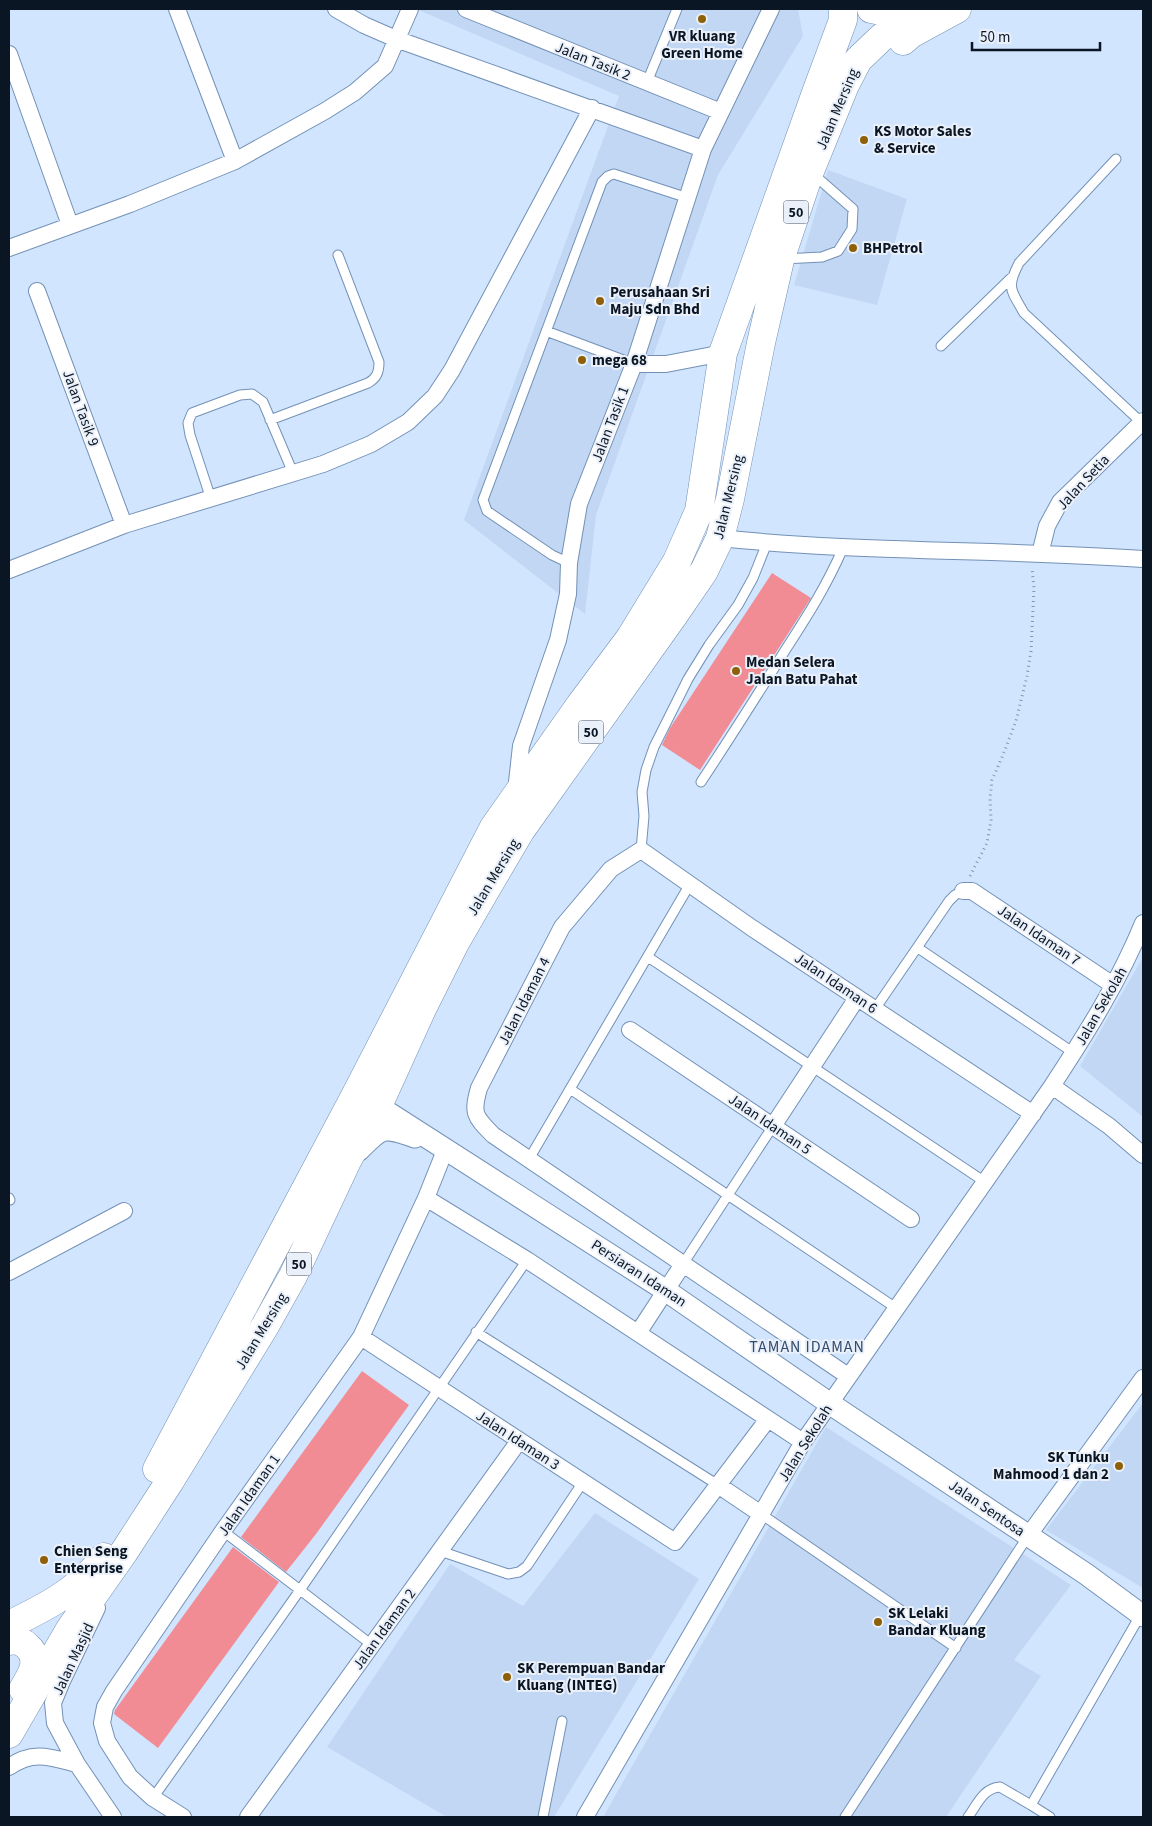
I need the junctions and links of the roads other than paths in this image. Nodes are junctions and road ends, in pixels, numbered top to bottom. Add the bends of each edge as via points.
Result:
1 (178, 9) edge
2 (336, 9) edge
3 (410, 9) edge
4 (466, 9) edge
5 (677, 9) edge
6 (771, 9) edge
7 (826, 9) edge
8 (843, 9) edge
9 (871, 9) edge
10 (957, 9) edge
11 (921, 10) edge
12 (396, 39) junction
13 (833, 48) junction
14 (9, 54) edge
15 (647, 82) junction
16 (592, 108) junction
17 (721, 112) junction
18 (833, 116) junction
19 (703, 149) junction
20 (1116, 158) dead end
21 (234, 161) junction
22 (810, 171) junction
23 (688, 198) junction
24 (70, 225) junction
25 (9, 248) edge
26 (338, 255) dead end
27 (780, 260) junction
28 (1011, 278) junction
29 (37, 290) dead end
30 (546, 331) junction
31 (941, 346) dead end
32 (723, 353) junction
33 (634, 364) junction
34 (270, 420) junction
35 (1142, 422) edge
36 (293, 473) junction
37 (211, 499) junction
38 (124, 525) junction
39 (720, 538) junction
40 (766, 543) junction
41 (843, 548) junction
42 (1033, 554) junction
43 (1143, 559) edge
44 (569, 563) junction
45 (9, 570) edge
46 (700, 782) dead end
47 (515, 796) junction
48 (641, 850) junction
49 (690, 884) junction
50 (963, 891) joint
51 (1143, 923) edge
52 (918, 948) junction
53 (648, 957) junction
54 (1113, 984) junction
55 (857, 998) junction
56 (875, 1009) junction
57 (630, 1030) dead end
58 (1074, 1053) junction
59 (812, 1067) junction
60 (1052, 1086) junction
61 (570, 1089) junction
62 (378, 1106) junction
63 (1033, 1114) junction
64 (773, 1126) junction
65 (446, 1148) junction
66 (1143, 1154) edge
67 (529, 1159) junction
68 (347, 1161) junction
69 (985, 1182) junction
70 (728, 1195) junction
71 (426, 1198) junction
72 (124, 1211) dead end
73 (911, 1219) dead end
74 (527, 1260) junction
75 (683, 1264) junction
76 (9, 1272) edge
77 (666, 1290) junction
78 (896, 1308) junction
79 (476, 1332) junction
80 (638, 1333) junction
81 (361, 1337) junction
82 (848, 1376) junction
83 (1143, 1378) edge
84 (439, 1388) junction
85 (829, 1403) junction
86 (768, 1419) junction
87 (519, 1441) junction
88 (803, 1442) junction
89 (583, 1482) junction
90 (718, 1485) junction
91 (761, 1514) junction
92 (223, 1531) junction
93 (1028, 1536) junction
94 (440, 1551) junction
95 (124, 1552) junction
96 (300, 1590) junction
97 (1142, 1615) edge
98 (9, 1625) edge
99 (9, 1641) edge
100 (372, 1646) junction
101 (956, 1648) junction
102 (9, 1714) edge
103 (562, 1721) dead end
104 (9, 1734) edge
105 (77, 1764) junction
106 (9, 1767) edge
107 (153, 1798) junction
108 (1031, 1805) junction
109 (114, 1817) edge
110 (183, 1817) edge
111 (248, 1817) edge
112 (543, 1817) edge
113 (585, 1817) edge
114 (844, 1817) edge
115 (968, 1817) edge
116 (1050, 1817) edge

1 - 21 street
2 - 12 street
3 - 12 street
4 - 15 street, Jalan Tasik 2
5 - 15 lane
6 - 17 street, Jalan Tasik 1
7 - 13 highway
8 - 13 highway, Jalan Mersing via 843,20
9 - 11 highway, 50 via 897,14
10 - 18 highway via 911,34 871,66
11 - 18 highway, Jalan Mersing / 50 via 881,38 858,60
12 - 16 street
12 - 21 street via 385,66 355,92
13 - 32 highway, Jalan Mersing
14 - 24 street
15 - 17 street, Jalan Tasik 2
16 - 19 street
16 - 36 street via 474,331 435,396 408,422 371,444
17 - 19 street, Jalan Tasik 1
18 - 22 highway, Jalan Mersing / 50
19 - 23 street, Jalan Tasik 1
20 - 28 lane via 1019,263
21 - 24 street
22 - 27 highway, Jalan Mersing / 50
22 - 27 lane via 853,209 852,229 838,252 822,257
23 - 30 lane via 614,174 608,176 602,182
23 - 33 street, Jalan Tasik 1
24 - 25 street
26 - 34 lane via 379,362 379,370 375,379
27 - 39 highway, Jalan Mersing / 50
28 - 31 lane
28 - 35 lane via 1011,290 1024,313
29 - 38 street, Jalan Tasik 9
30 - 33 lane
30 - 44 lane via 483,500 486,511 552,556
32 - 33 street via 666,364
32 - 47 highway, Jalan Mersing via 700,512 677,561 630,638
33 - 44 street, Jalan Tasik 1 via 579,504
34 - 36 lane
34 - 37 lane via 263,402 252,394 240,394 192,413 188,423 190,435
35 - 42 street, Jalan Setia via 1060,502
36 - 37 street
37 - 38 street
38 - 45 street
39 - 40 street
39 - 62 highway, Jalan Mersing / 50 via 704,571 512,845 455,943
40 - 41 street
40 - 48 lane via 753,578 688,679 654,747 642,792
41 - 42 street
41 - 46 lane via 830,579
42 - 43 street
44 - 47 street, Jalan Tasik 1 via 568,594 558,640 521,746
47 - 98 highway, Jalan Mersing via 494,827 132,1518 91,1574 51,1604
48 - 49 street, Jalan Idaman 6
48 - 67 street, Jalan Idaman 4 via 611,868 562,927 479,1088 474,1106 479,1121 493,1135
49 - 53 lane
49 - 55 street, Jalan Idaman 6
50 - 52 lane via 949,901
50 - 54 street, Jalan Idaman 7 via 972,891
51 - 54 street, Jalan Sekolah via 1132,952
52 - 56 lane
52 - 58 lane
53 - 59 lane
53 - 61 lane
54 - 58 street, Jalan Sekolah
55 - 56 street, Jalan Idaman 6
55 - 59 street
56 - 63 street, Jalan Idaman 6
57 - 64 street, Jalan Idaman 5
58 - 60 street, Jalan Sekolah
59 - 64 street
59 - 69 lane
60 - 63 street, Jalan Sekolah
60 - 66 street
61 - 67 lane
61 - 70 lane
62 - 65 street, Persiaran Idaman
62 - 68 highway, Jalan Mersing / 50
63 - 69 street, Jalan Sekolah
64 - 70 lane
64 - 73 street, Jalan Idaman 5
65 - 68 street, Persiaran Idaman via 390,1129 376,1133
65 - 71 street, Jalan Idaman 1
65 - 77 street, Persiaran Idaman
67 - 75 street, Jalan Idaman 4
68 - 95 highway, Jalan Mersing / 50 via 293,1276 265,1326
69 - 78 street, Jalan Sekolah
70 - 75 lane
70 - 78 lane
71 - 74 street
71 - 81 street, Jalan Idaman 1
72 - 76 street
74 - 79 lane
74 - 80 street
75 - 77 street
75 - 82 street, Jalan Idaman 4
77 - 80 street
77 - 85 street, Persiaran Idaman
78 - 82 street, Jalan Sekolah
79 - 84 lane
79 - 90 lane
80 - 86 street
81 - 84 street, Jalan Idaman 3
81 - 92 street, Jalan Idaman 1
82 - 85 street, Jalan Sekolah
83 - 93 street
84 - 87 street, Jalan Idaman 3
84 - 96 lane
85 - 88 street, Jalan Sekolah
85 - 93 street, Jalan Sentosa
86 - 88 street
86 - 90 street
87 - 89 street, Jalan Idaman 3
87 - 94 street, Jalan Idaman 2
88 - 91 street, Jalan Sekolah
89 - 90 street, Jalan Idaman 3 via 675,1542
89 - 94 lane via 527,1566 519,1572 508,1574
90 - 91 street
91 - 101 lane
91 - 113 street, Jalan Sekolah
92 - 96 lane
92 - 107 street, Jalan Idaman 1 via 105,1708 102,1723 108,1740 130,1777
93 - 97 street, Jalan Sentosa
93 - 101 lane
94 - 100 street, Jalan Idaman 2
95 - 104 highway, Jalan Mersing / 50 via 70,1629
95 - 105 street, Jalan Masjid via 53,1703 55,1723
96 - 100 lane
96 - 107 lane
97 - 108 lane
99 - 102 highway via 24,1643 34,1655 30,1676
100 - 111 street, Jalan Idaman 2
101 - 114 lane
103 - 112 lane
105 - 106 street via 44,1755 20,1759
105 - 109 street, Jalan Masjid
107 - 110 street, Jalan Idaman 1
108 - 115 lane via 995,1787 987,1790
108 - 116 lane

